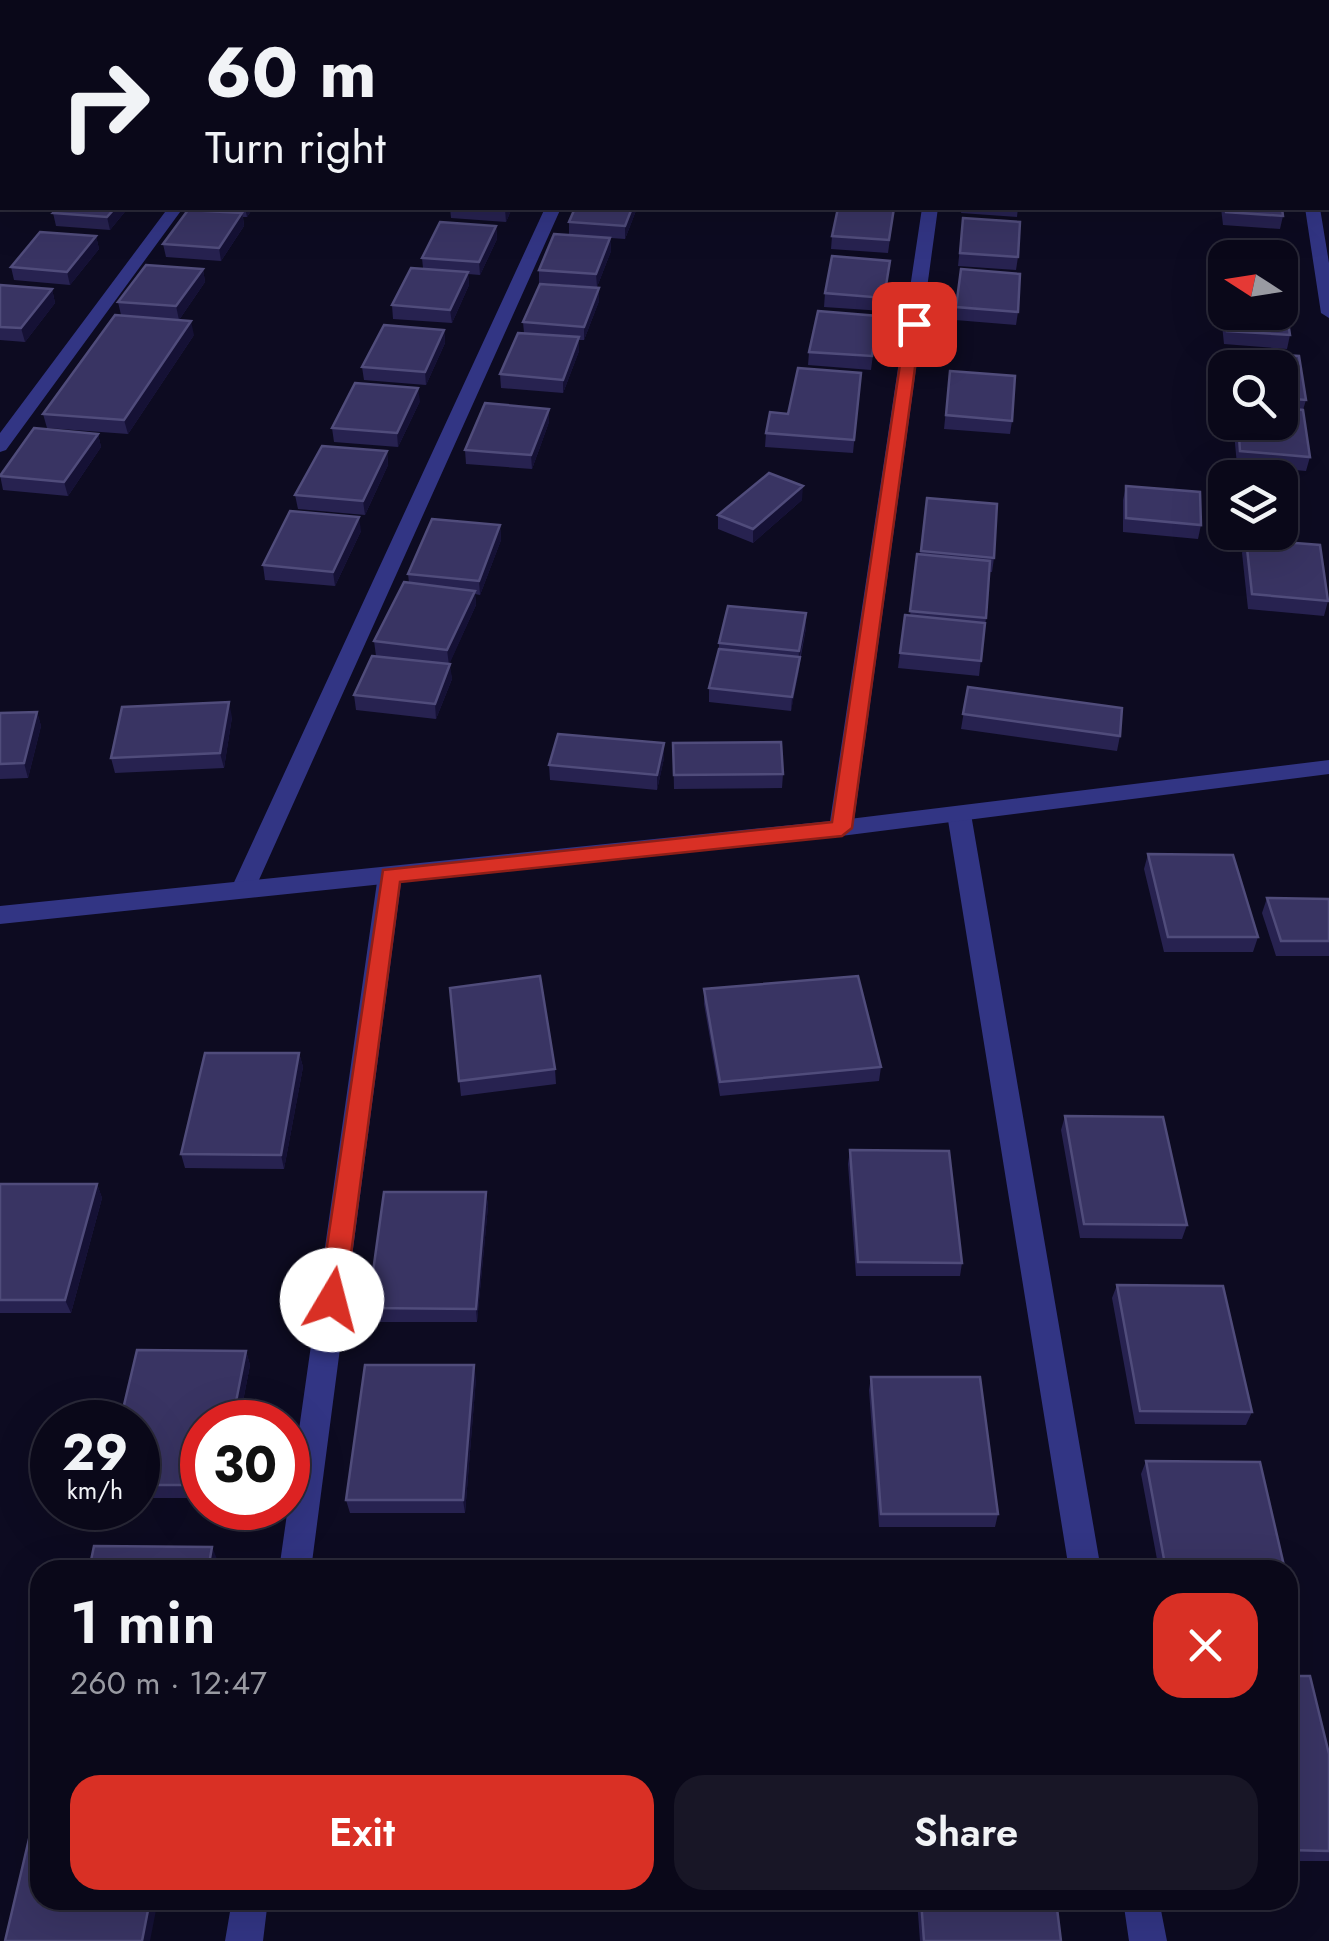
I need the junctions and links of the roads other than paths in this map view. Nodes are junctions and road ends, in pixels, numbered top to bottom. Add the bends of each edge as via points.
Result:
1 (174, 210) edge
2 (552, 210) edge
3 (930, 210) edge
4 (1312, 210) edge
5 (1329, 313) edge
6 (0, 446) edge
7 (1329, 767) edge
8 (959, 814) junction
9 (842, 828) junction
10 (390, 875) junction
11 (242, 891) junction
12 (0, 916) edge
13 (296, 1560) edge
14 (1084, 1560) edge
15 (249, 1910) edge
16 (1143, 1910) edge
17 (244, 1941) edge
18 (1148, 1941) edge

1 - 6 street
2 - 11 street
3 - 9 street
4 - 5 street
7 - 8 street
8 - 9 street
8 - 14 street
9 - 10 street
10 - 11 street
10 - 13 street
11 - 12 street
15 - 17 street
16 - 18 street

